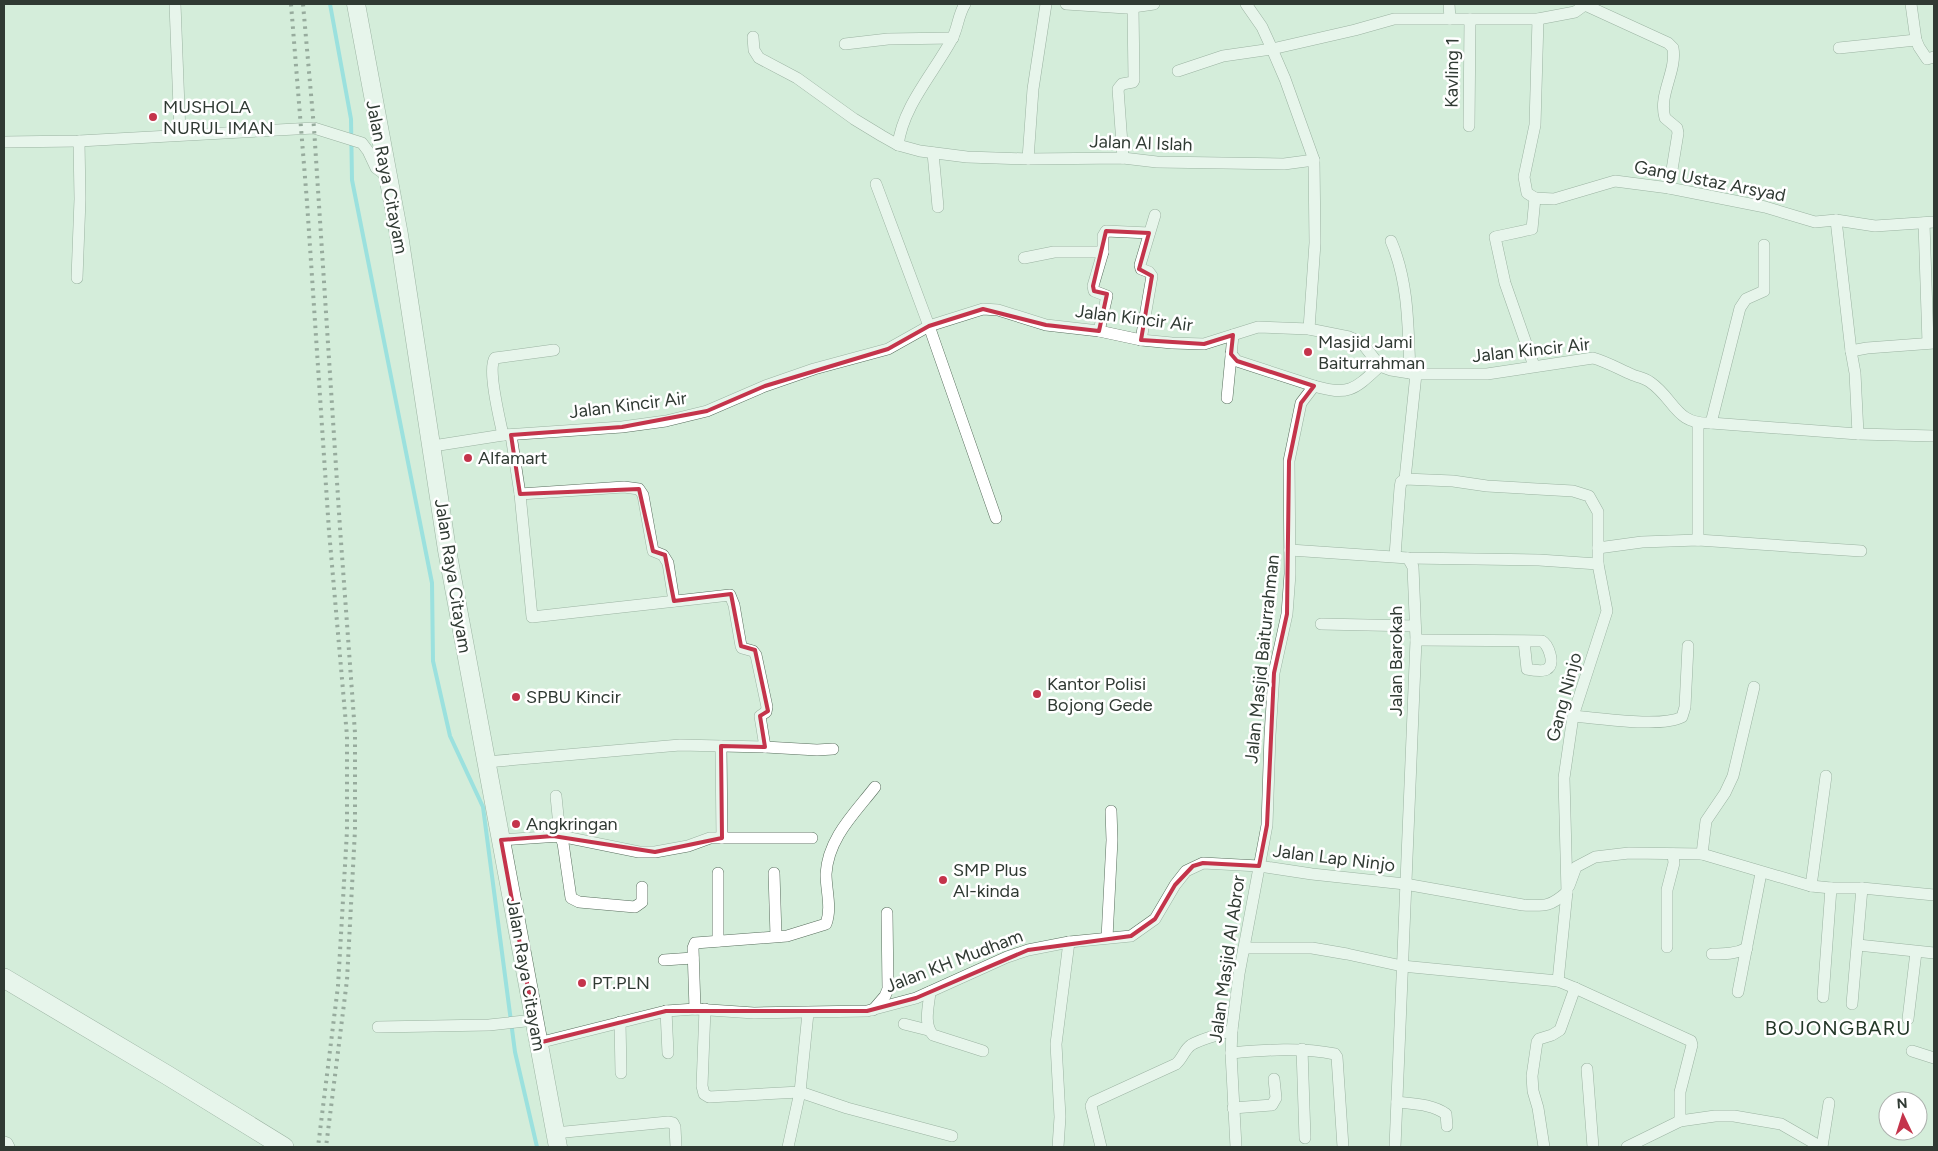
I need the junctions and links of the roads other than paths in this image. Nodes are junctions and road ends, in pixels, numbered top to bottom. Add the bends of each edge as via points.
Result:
1 (175, 4) edge
2 (356, 4) edge
3 (965, 4) edge
4 (1046, 4) edge
5 (1066, 4) edge
6 (1154, 4) edge
7 (1246, 4) edge
8 (1450, 4) edge
9 (1586, 4) edge
10 (1911, 4) edge
11 (1134, 8) junction
12 (1607, 8) edge
13 (1450, 19) junction
14 (1470, 19) junction
15 (1538, 19) junction
16 (753, 37) dead end
17 (953, 38) junction
18 (1916, 40) junction
19 (845, 44) dead end
20 (1839, 48) dead end
21 (1272, 49) junction
22 (1934, 57) edge
23 (1178, 71) dead end
24 (1469, 126) dead end
25 (180, 134) junction
26 (79, 141) junction
27 (4, 142) edge
28 (898, 145) junction
29 (933, 153) junction
30 (1123, 158) junction
31 (1028, 160) junction
32 (1314, 160) junction
33 (387, 176) junction
34 (876, 184) dead end
35 (1669, 188) junction
36 (1535, 198) junction
37 (938, 208) dead end
38 (1154, 214) dead end
39 (1836, 220) junction
40 (1929, 222) edge
41 (1149, 233) junction
42 (1391, 241) dead end
43 (1764, 245) dead end
44 (1103, 252) junction
45 (1024, 258) dead end
46 (77, 278) dead end
47 (929, 326) junction
48 (1309, 329) junction
49 (1099, 331) junction
50 (1233, 335) junction
51 (1142, 340) junction
52 (1931, 343) edge
53 (554, 350) dead end
54 (1851, 351) junction
55 (1231, 354) junction
56 (1380, 366) junction
57 (1534, 366) junction
58 (1413, 374) junction
59 (1314, 386) junction
60 (1227, 398) dead end
61 (1711, 423) junction
62 (1698, 424) junction
63 (1858, 434) junction
64 (507, 435) junction
65 (1934, 436) edge
66 (433, 446) junction
67 (1405, 479) junction
68 (520, 494) junction
69 (996, 518) dead end
70 (1698, 540) junction
71 (1598, 548) junction
72 (1290, 550) junction
73 (1861, 551) dead end
74 (1395, 556) junction
75 (1408, 558) junction
76 (1598, 564) junction
77 (674, 602) junction
78 (1321, 624) dead end
79 (1414, 626) junction
80 (1416, 640) junction
81 (1524, 641) dead end
82 (1688, 646) dead end
83 (1754, 687) dead end
84 (1573, 716) junction
85 (721, 746) junction
86 (765, 747) junction
87 (833, 749) dead end
88 (486, 762) junction
89 (1826, 776) dead end
90 (875, 787) dead end
91 (556, 796) dead end
92 (1111, 812) dead end
93 (560, 836) junction
94 (722, 838) junction
95 (812, 838) dead end
96 (501, 840) junction
97 (1672, 854) junction
98 (1702, 854) junction
99 (1259, 866) junction
100 (1761, 872) junction
101 (718, 873) dead end
102 (774, 873) dead end
103 (1405, 884) junction
104 (1811, 886) junction
105 (642, 887) dead end
106 (1831, 888) junction
107 (1862, 888) junction
108 (1567, 892) junction
109 (1934, 895) edge
110 (887, 913) dead end
111 (776, 936) junction
112 (1107, 938) junction
113 (718, 941) junction
114 (1069, 942) junction
115 (1858, 945) junction
116 (1667, 947) dead end
117 (1244, 948) junction
118 (1747, 948) junction
119 (1916, 952) junction
120 (1934, 953) edge
121 (1712, 954) dead end
122 (693, 958) junction
123 (664, 960) dead end
124 (1402, 966) junction
125 (4, 978) edge
126 (1558, 981) junction
127 (1574, 988) junction
128 (930, 992) junction
129 (1738, 992) dead end
130 (1823, 997) dead end
131 (1852, 1004) dead end
132 (700, 1009) junction
133 (870, 1010) junction
134 (666, 1011) junction
135 (808, 1013) junction
136 (1908, 1019) dead end
137 (527, 1021) junction
138 (620, 1022) junction
139 (904, 1024) dead end
140 (378, 1027) dead end
141 (928, 1030) junction
142 (1232, 1030) junction
143 (538, 1043) junction
144 (1302, 1049) junction
145 (983, 1051) dead end
146 (1912, 1051) dead end
147 (668, 1053) dead end
148 (1231, 1053) junction
149 (1934, 1058) edge
150 (1588, 1070) dead end
151 (621, 1073) dead end
152 (1274, 1079) dead end
153 (800, 1092) junction
154 (1397, 1102) junction
155 (1829, 1103) dead end
156 (1233, 1108) junction
157 (1680, 1121) junction
158 (1446, 1126) dead end
159 (952, 1136) dead end
160 (1305, 1138) dead end
161 (556, 1140) edge
162 (4, 1142) edge
163 (9, 1147) edge
164 (284, 1147) edge
165 (676, 1147) edge
166 (788, 1147) edge
167 (1058, 1147) edge
168 (1101, 1147) edge
169 (1236, 1147) edge
170 (1342, 1147) edge
171 (1395, 1147) edge
172 (1544, 1147) edge
173 (1593, 1147) edge
174 (1628, 1147) edge
175 (1821, 1147) edge

1 - 25 street
2 - 33 main road, Jalan Raya Citayam
3 - 17 street
4 - 31 street
5 - 11 street
6 - 11 street
7 - 21 street
8 - 13 street
9 - 12 street
9 - 15 street via 1575,12
10 - 18 street
11 - 30 street via 1134,80 1118,89
12 - 35 street via 1673,48 1663,99 1665,118 1677,128 1678,133
13 - 14 street
13 - 21 street via 1394,19
14 - 15 street
14 - 24 street, Kavling 1
15 - 36 street via 1535,125 1524,177 1527,193
16 - 28 street via 754,50 759,58 797,78 854,119
17 - 19 street via 888,39
17 - 28 street via 912,105
18 - 20 street
18 - 22 street via 1924,57
21 - 23 street via 1223,56
21 - 32 street
25 - 26 street
25 - 33 street via 314,128 362,143 376,168
26 - 27 street
26 - 46 street
28 - 29 street, Jalan Al Islah
29 - 31 street, Jalan Al Islah
29 - 37 street
30 - 31 street, Jalan Al Islah
30 - 32 street, Jalan Al Islah via 1251,164
32 - 48 street
33 - 66 main road, Jalan Raya Citayam
34 - 47 street
35 - 36 street, Gang Ustaz Arsyad via 1615,181 1554,199
35 - 39 street, Gang Ustaz Arsyad via 1765,207 1815,222
36 - 57 street via 1532,229 1495,237 1506,283
38 - 41 street
39 - 40 street, Gang Ustaz Arsyad via 1875,226
39 - 54 street
40 - 52 street
41 - 44 street via 1106,231
41 - 51 street via 1140,264 1141,269 1152,276
42 - 58 street via 1407,298
43 - 61 street via 1766,286 1764,291 1746,300 1740,308
44 - 45 street via 1054,252
44 - 49 street via 1092,286 1094,291 1107,296
47 - 49 street, Jalan Kincir Air via 983,308 1046,325
47 - 64 street, Jalan Kincir Air via 888,349 814,369 706,412 622,427
47 - 69 street
48 - 50 street, Jalan Kincir Air via 1258,327
48 - 56 street, Jalan Kincir Air via 1362,343
49 - 51 street, Jalan Kincir Air
50 - 51 street, Jalan Kincir Air via 1204,344
50 - 55 street
52 - 54 street
53 - 64 street via 495,358 492,362
54 - 63 street
55 - 59 street via 1237,361
55 - 60 street
56 - 58 street, Jalan Kincir Air
56 - 59 street via 1362,383 1347,391
57 - 58 street, Jalan Kincir Air via 1487,374
57 - 62 street, Jalan Kincir Air via 1593,358 1604,361 1649,380 1680,414
58 - 67 street
59 - 72 street, Jalan Masjid Baiturrahman via 1301,403 1289,461
61 - 62 street
61 - 63 street
62 - 70 street
63 - 65 street
64 - 66 street, Jalan Kincir Air
64 - 68 street
66 - 88 main road, Jalan Raya Citayam via 447,550
67 - 71 street, Gang Ninjo via 1573,491 1589,496 1598,512
67 - 74 street via 1400,488
68 - 77 street via 624,487 639,489 653,551 663,555 668,563
68 - 77 street via 532,616
70 - 71 street
70 - 73 street
71 - 76 street, Gang Ninjo
72 - 74 street
72 - 99 street, Jalan Masjid Baiturrahman via 1287,614 1274,673 1267,825
74 - 75 street
75 - 76 street
75 - 79 street, Jalan Barokah via 1414,568
76 - 84 street, Gang Ninjo via 1606,611
77 - 86 street via 725,595 732,598 741,646 756,655 767,707 760,716
78 - 79 street
79 - 80 street, Jalan Barokah
80 - 81 street
80 - 103 street, Jalan Barokah
82 - 84 street via 1682,717 1640,722
83 - 98 street via 1733,776 1706,821
84 - 108 street, Gang Ninjo via 1564,778
85 - 86 street
85 - 88 street via 641,747
85 - 94 street
86 - 87 street
88 - 96 main road, Jalan Raya Citayam
89 - 104 street
90 - 111 street via 836,838 828,857 829,908 826,924 787,936
91 - 93 street
92 - 112 street
93 - 94 street via 639,852
93 - 96 street
93 - 105 street via 571,898 579,902 635,907 642,902
94 - 95 street
96 - 137 main road, Jalan Raya Citayam
97 - 98 street
97 - 108 street via 1629,852 1596,857 1576,867
97 - 116 street via 1674,863 1667,890
98 - 100 street
99 - 103 street, Jalan Lap Ninjo
99 - 112 street, Jalan KH Mudham via 1203,863 1194,866 1186,871 1155,919 1144,929 1131,936
99 - 117 street, Jalan Masjid Al Abror
100 - 104 street
100 - 118 street
101 - 113 street
102 - 111 street
103 - 108 street, Jalan Lap Ninjo via 1542,906 1554,903
103 - 124 street, Jalan Barokah
104 - 106 street
106 - 107 street
106 - 130 street
107 - 109 street
107 - 115 street
108 - 126 street
110 - 133 street via 888,989
111 - 113 street
112 - 114 street, Jalan KH Mudham
113 - 122 street via 695,943
114 - 128 street, Jalan KH Mudham via 1007,957
114 - 167 street via 1056,1044 1060,1117
115 - 119 street
115 - 131 street
117 - 124 street via 1312,948
117 - 142 street, Jalan Masjid Al Abror
118 - 121 street via 1740,952
118 - 129 street
119 - 120 street
119 - 136 street
122 - 123 street
122 - 132 street
124 - 126 street
124 - 154 street, Jalan Barokah
125 - 164 highway
126 - 127 street
127 - 157 street via 1691,1041 1680,1092
127 - 172 street via 1560,1030 1537,1042 1532,1091
128 - 133 street, Jalan KH Mudham
128 - 141 street
132 - 134 street
132 - 135 street
132 - 153 street via 704,1094 709,1097
133 - 135 street, Jalan KH Mudham
134 - 138 street
134 - 147 street
135 - 153 street
137 - 140 street
137 - 143 main road, Jalan Raya Citayam
138 - 143 street
138 - 151 street
139 - 141 street
141 - 145 street via 933,1035
142 - 148 street, Jalan Masjid Al Abror
142 - 168 street via 1192,1044 1176,1064 1097,1099 1091,1106
143 - 161 main road, Jalan Raya Citayam
144 - 148 street
144 - 160 street
144 - 170 street via 1337,1057
146 - 149 street
148 - 156 street, Jalan Masjid Al Abror
150 - 173 street
152 - 156 street via 1276,1098 1272,1105
153 - 159 street
153 - 166 street
154 - 158 street via 1439,1109 1446,1114
154 - 171 street, Jalan Barokah
155 - 175 street
156 - 169 street, Jalan Masjid Al Abror
157 - 174 street
157 - 175 street via 1715,1116 1756,1118 1781,1124
161 - 165 street via 668,1122 675,1128
162 - 163 street

